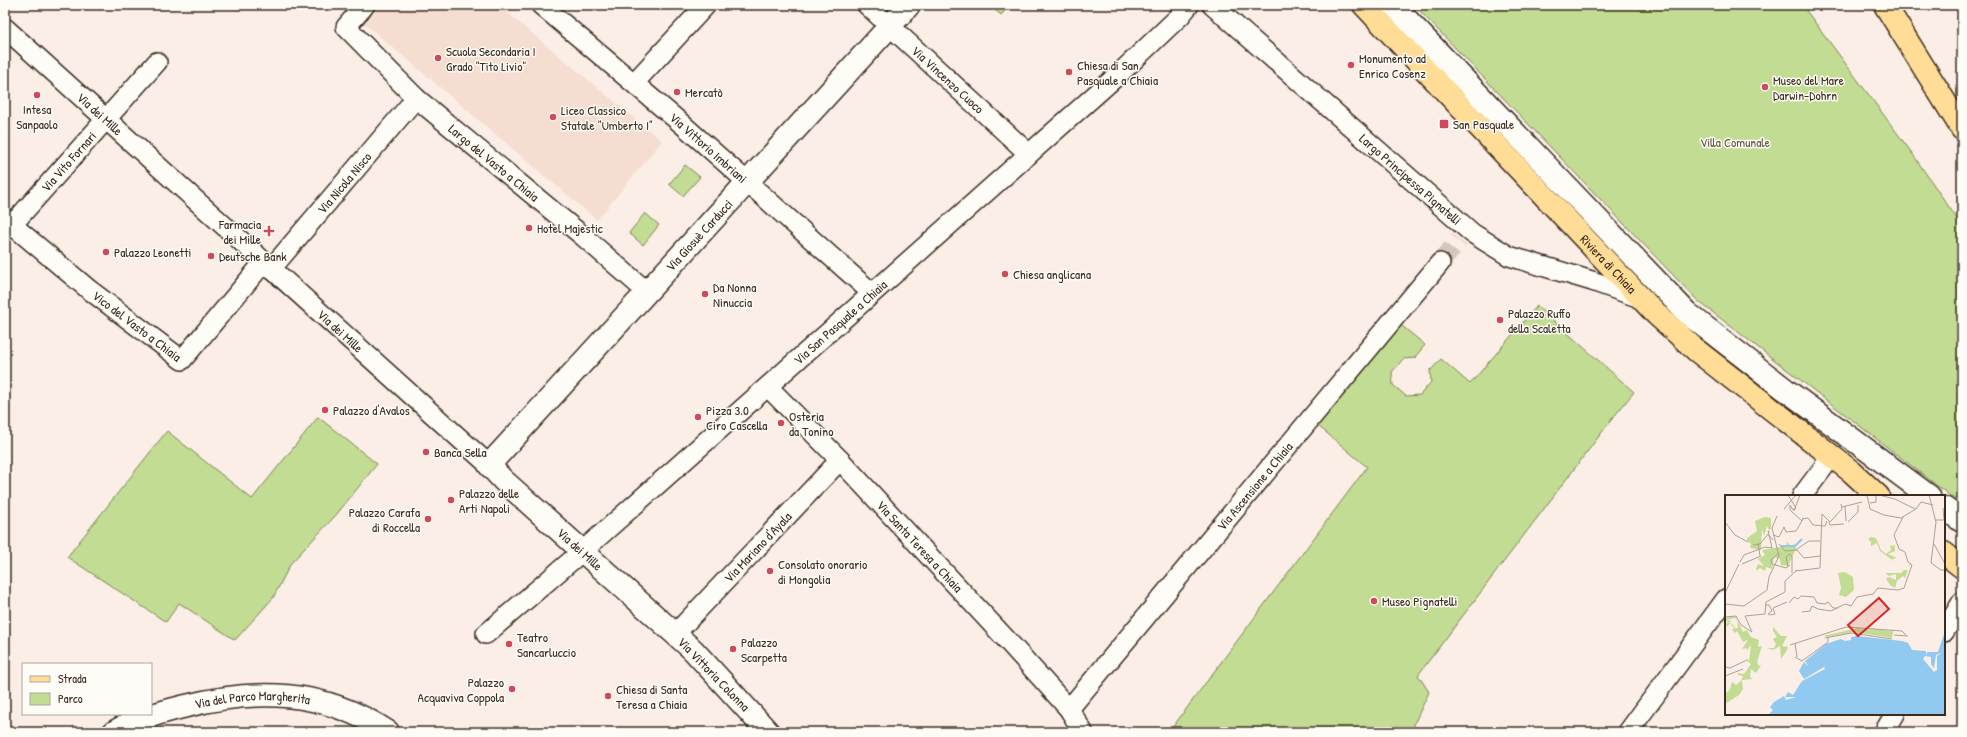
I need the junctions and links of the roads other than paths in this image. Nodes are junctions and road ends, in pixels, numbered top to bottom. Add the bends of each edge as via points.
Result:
1 (365, 5) edge
2 (541, 5) edge
3 (706, 5) edge
4 (867, 5) edge
5 (909, 5) edge
6 (1189, 5) edge
7 (1212, 5) edge
8 (1364, 5) edge
9 (1393, 5) edge
10 (1885, 5) edge
11 (890, 26) junction
12 (5, 28) edge
13 (157, 62) dead end
14 (634, 83) junction
15 (416, 98) junction
16 (106, 120) junction
17 (1962, 129) edge
18 (1029, 154) junction
19 (747, 181) junction
20 (9, 222) edge
21 (1440, 263) tunnel mouth
22 (268, 266) junction
23 (647, 292) junction
24 (872, 293) junction
25 (1640, 298) junction
26 (768, 387) junction
27 (1832, 456) junction
28 (840, 460) junction
29 (489, 465) junction
30 (1803, 495) edge
31 (1877, 495) edge
32 (1928, 495) edge
33 (1945, 509) edge
34 (1962, 522) edge
35 (583, 551) junction
36 (1945, 554) edge
37 (1962, 567) edge
38 (1725, 600) edge
39 (1962, 602) edge
40 (1945, 630) edge
41 (486, 634) dead end
42 (675, 634) junction
43 (1069, 709) junction
44 (152, 715) edge
45 (152, 715) edge
46 (1894, 715) edge
47 (114, 732) edge
48 (388, 732) edge
49 (768, 732) edge
50 (1083, 732) edge
51 (1628, 732) edge
52 (1884, 732) edge

1 - 15 street, Largo del Vasto a Chiaia via 346,27
2 - 14 street, Via Vittorio Imbriani
3 - 14 street
4 - 11 street, Via Vincenzo Cuoco
5 - 11 street, Via Giosuè Carducci
6 - 18 street, Via San Pasquale a Chiaia via 1120,73
7 - 25 street, Largo Principessa Pignatelli via 1463,235 1509,256
8 - 25 main road, Riviera di Chiaia
9 - 32 street via 1687,313
10 - 17 main road
11 - 18 street, Via Vincenzo Cuoco
11 - 19 street, Via Giosuè Carducci
12 - 16 street, Via dei Mille
13 - 16 street, Via Vito Fornari
14 - 19 street, Via Vittorio Imbriani
15 - 22 street, Via Nicola Nisco
15 - 23 street, Largo del Vasto a Chiaia
16 - 20 street, Via Vito Fornari
16 - 22 street, Via dei Mille
18 - 24 street, Via San Pasquale a Chiaia
19 - 23 street, Via Giosuè Carducci
19 - 24 street, Via Vittorio Imbriani
20 - 22 street, Vico del Vasto a Chiaia via 87,288 182,360
21 - 43 street, Via Ascensione a Chiaia
22 - 29 street, Via dei Mille
23 - 29 street, Via Giosuè Carducci
24 - 26 street, Via San Pasquale a Chiaia
25 - 27 main road, Riviera di Chiaia via 1697,351
26 - 28 street, Via Santa Teresa a Chiaia
26 - 35 street, Via San Pasquale a Chiaia
27 - 30 street
27 - 31 main road, Riviera di Chiaia
28 - 42 street, Via Mariano d'Ayala
28 - 43 street, Via Santa Teresa a Chiaia
29 - 35 street, Via dei Mille
33 - 34 street
35 - 41 street, Via San Pasquale a Chiaia
35 - 42 street, Via dei Mille
36 - 37 main road
38 - 51 street
39 - 40 street
42 - 49 street, Via Vittoria Colonna
43 - 50 street, Via Santa Teresa a Chiaia
44 - 48 street, Via del Parco Margherita via 201,702 269,694 331,704 354,713
45 - 47 street, Via del Parco Margherita
46 - 52 street

